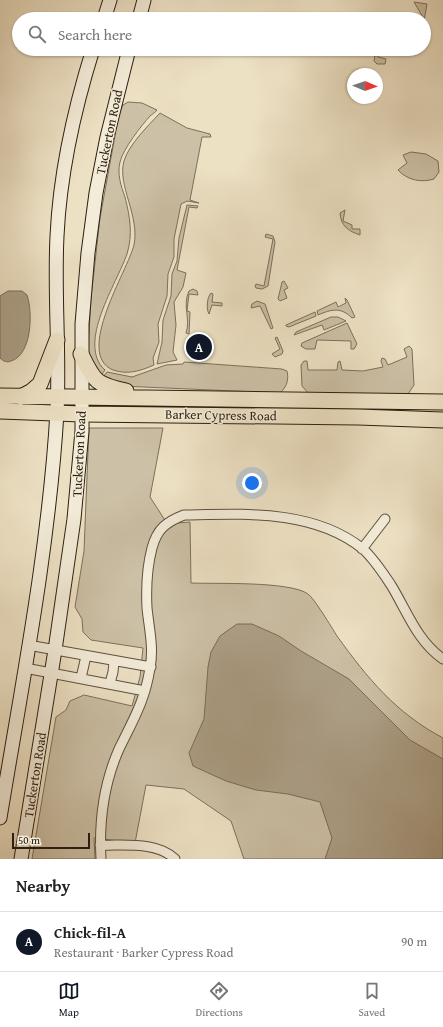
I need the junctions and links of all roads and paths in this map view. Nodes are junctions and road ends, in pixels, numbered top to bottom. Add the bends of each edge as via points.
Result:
1 (110, 0) edge
2 (144, 0) edge
3 (106, 12) edge
4 (140, 12) edge
5 (91, 56) edge
6 (127, 56) edge
7 (57, 340) junction
8 (81, 354) junction
9 (0, 396) edge
10 (21, 397) junction
11 (57, 397) junction
12 (82, 398) junction
13 (156, 398) junction
14 (419, 402) junction
15 (443, 402) edge
16 (0, 411) edge
17 (57, 413) junction
18 (82, 414) junction
19 (329, 416) junction
20 (443, 420) edge
21 (386, 519) dead end
22 (362, 549) junction
23 (28, 645) junction
24 (55, 650) junction
25 (86, 656) junction
26 (443, 659) edge
27 (114, 661) junction
28 (151, 667) junction
29 (25, 668) junction
30 (52, 672) junction
31 (81, 678) junction
32 (110, 684) junction
33 (145, 691) junction
34 (0, 818) edge
35 (100, 845) junction
36 (21, 859) edge
37 (101, 859) edge
38 (175, 859) edge

1 - 3 main road
2 - 4 main road
5 - 7 main road, Tuckerton Road via 68,140 60,192 56,238
6 - 8 main road, Tuckerton Road via 96,192 88,253
7 - 10 main road via 40,384
7 - 11 main road, Tuckerton Road
8 - 12 main road, Tuckerton Road
8 - 13 main road via 89,371 104,386
9 - 10 main road, Barker Cypress Road
10 - 11 main road, Barker Cypress Road
11 - 12 main road, Barker Cypress Road
11 - 17 main road, Tuckerton Road
12 - 13 main road, Barker Cypress Road
12 - 18 main road, Tuckerton Road
13 - 14 main road, Barker Cypress Road
14 - 15 main road, Barker Cypress Road
14 - 19 main road via 416,410 366,410
16 - 17 main road, Barker Cypress Road
17 - 18 main road, Barker Cypress Road
17 - 23 main road, Tuckerton Road via 47,517
18 - 19 main road, Barker Cypress Road
18 - 24 main road, Tuckerton Road via 74,520
19 - 20 main road, Barker Cypress Road
21 - 22 street
22 - 26 street via 390,584 418,634 431,650
22 - 28 street via 311,522 283,516 184,515 169,521 159,532 152,548 146,580 152,649
23 - 24 street
23 - 29 main road, Tuckerton Road
24 - 25 street
24 - 30 main road, Tuckerton Road
25 - 27 street
25 - 31 street
27 - 28 street
27 - 32 street
28 - 33 street
29 - 30 street
29 - 34 main road, Tuckerton Road
30 - 31 street
30 - 36 main road, Tuckerton Road
31 - 32 street
32 - 33 street
33 - 35 street via 138,714 110,773
35 - 37 street
35 - 38 street via 150,847

